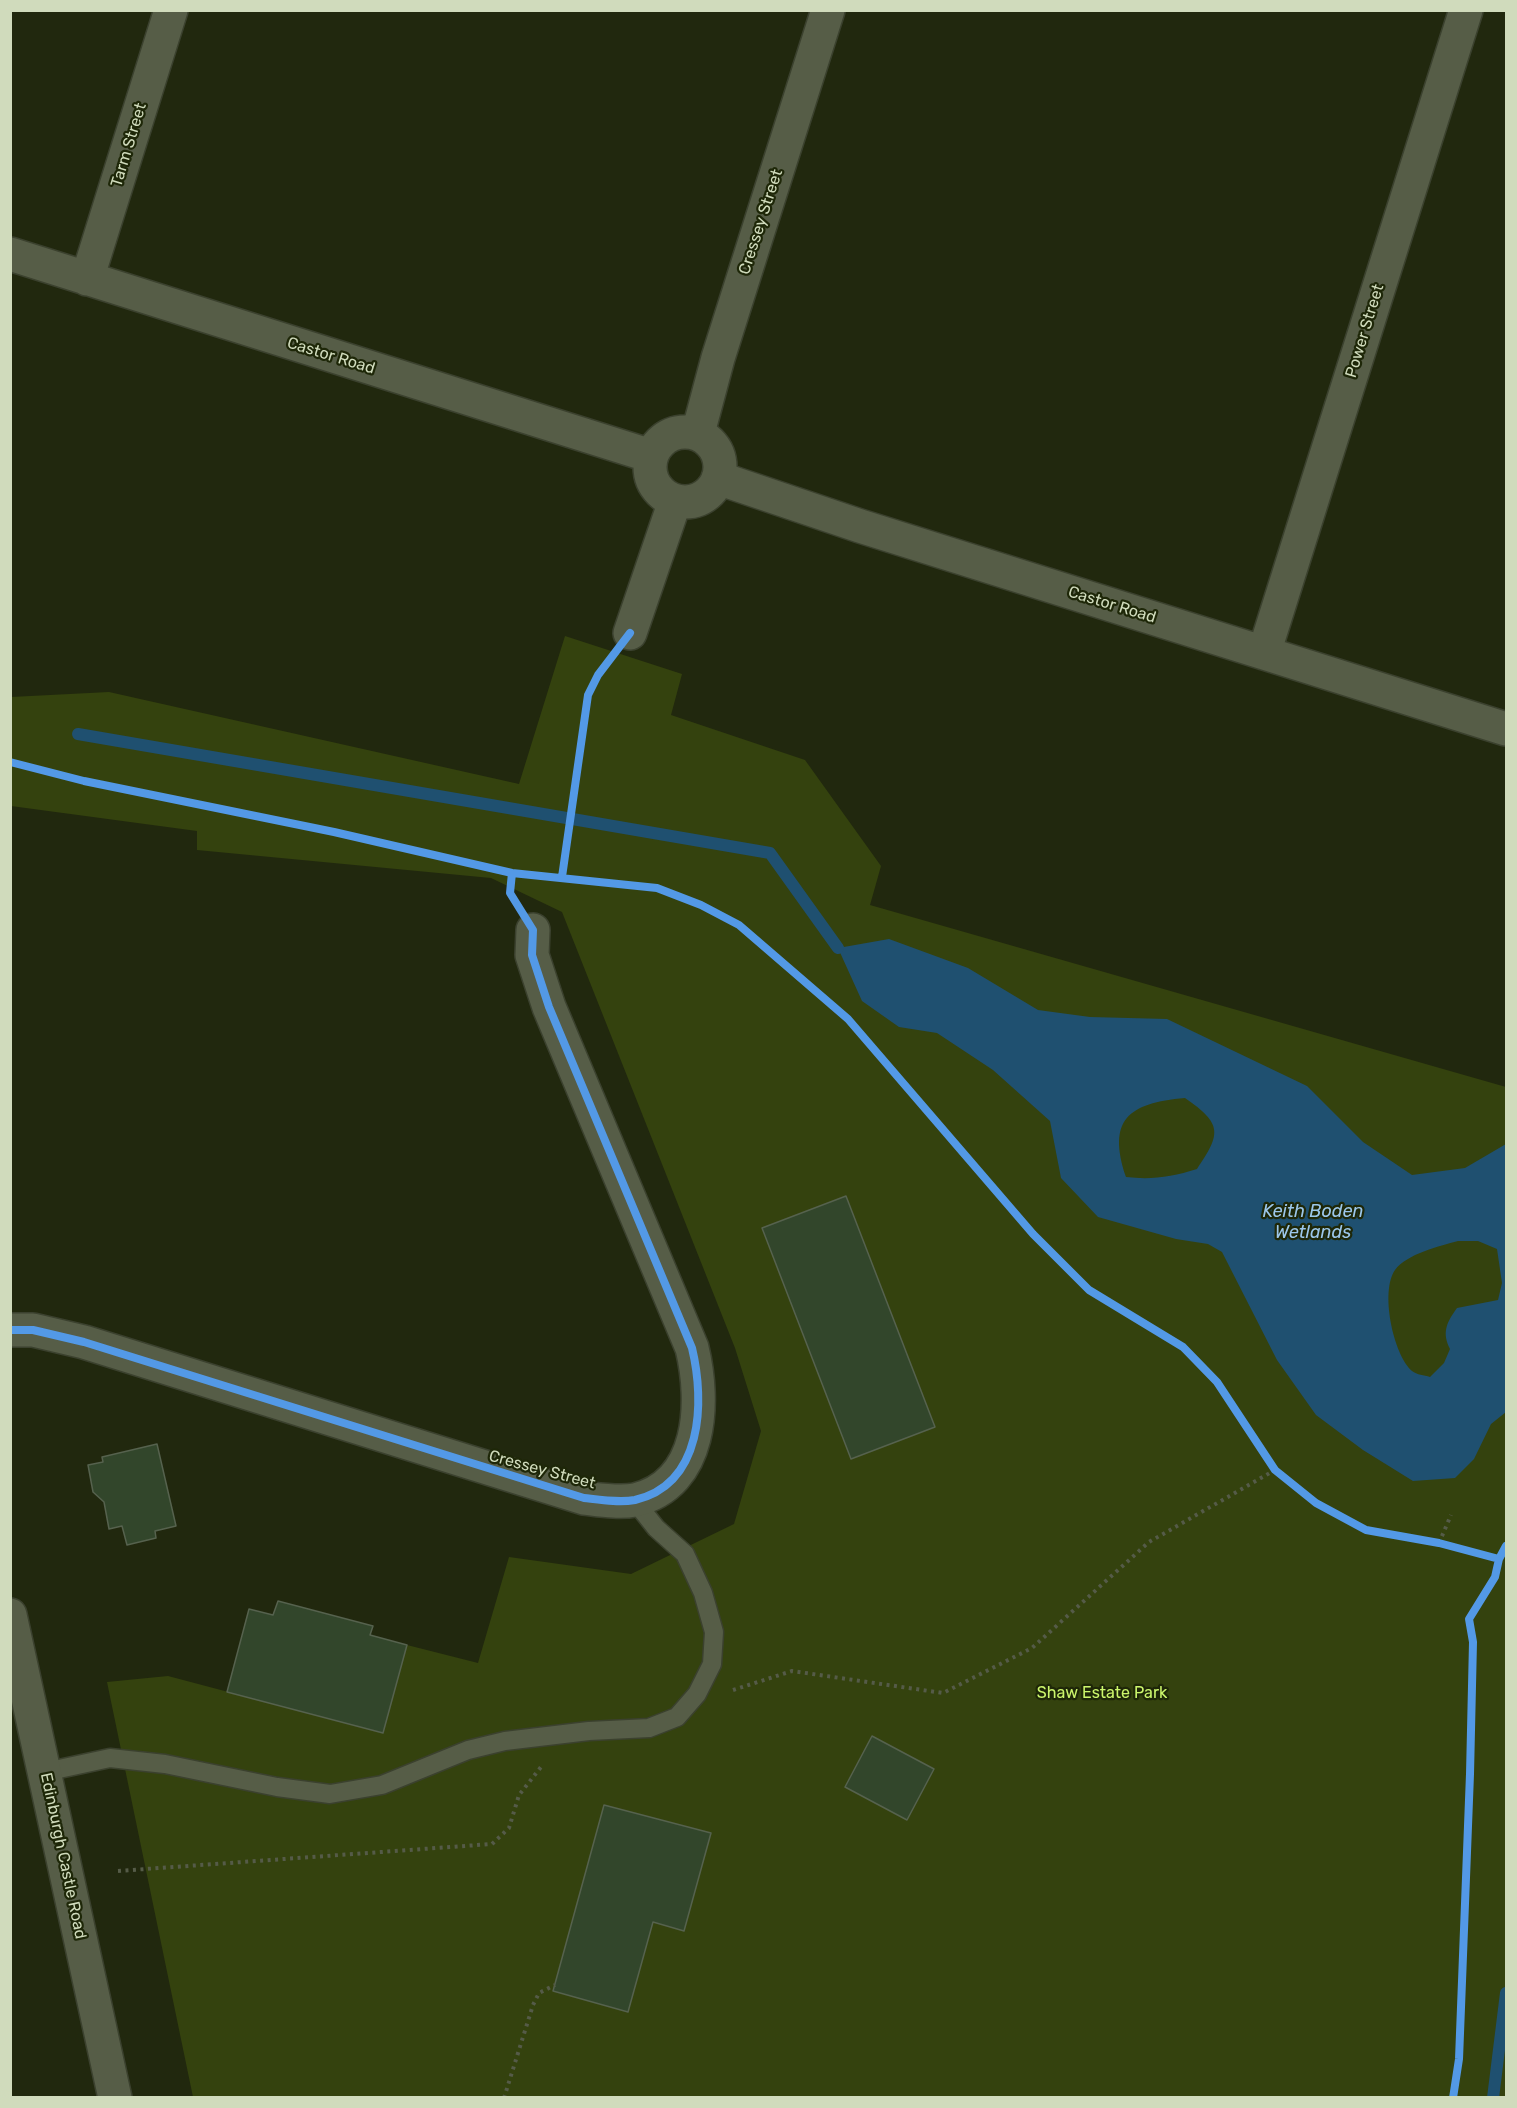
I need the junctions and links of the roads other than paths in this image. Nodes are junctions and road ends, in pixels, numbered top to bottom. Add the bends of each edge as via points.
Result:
1 (171, 10) edge
2 (828, 10) edge
3 (1466, 10) edge
4 (10, 254) edge
5 (87, 279) junction
6 (698, 434) junction
7 (651, 456) junction
8 (718, 478) junction
9 (675, 501) junction
10 (630, 633) dead end
11 (1264, 652) junction
12 (1506, 729) edge
13 (534, 930) dead end
14 (10, 1330) edge
15 (634, 1500) junction
16 (12, 1625) edge
17 (45, 1772) junction
18 (115, 2097) edge

1 - 5 street, Tarm Street
2 - 6 street, Cressey Street
3 - 11 street, Power Street
4 - 5 street, Castor Road
5 - 7 street, Castor Road
6 - 7 street via 675,432 665,437
6 - 8 street via 707,439 719,456
7 - 9 street via 656,487
8 - 9 street via 706,495 696,500
8 - 11 street, Castor Road
9 - 10 street
11 - 12 street, Castor Road
13 - 15 street, Cressey Street via 532,955 545,997 692,1348 699,1375 699,1414 685,1463 672,1482
14 - 15 street, Cressey Street via 33,1330 84,1342 584,1498
15 - 17 lane via 684,1554 704,1593 714,1632 712,1664 697,1694 677,1717 649,1728 505,1741 468,1750 382,1785 330,1794 110,1758
16 - 17 street, Edinburgh Castle Road
17 - 18 street, Edinburgh Castle Road

